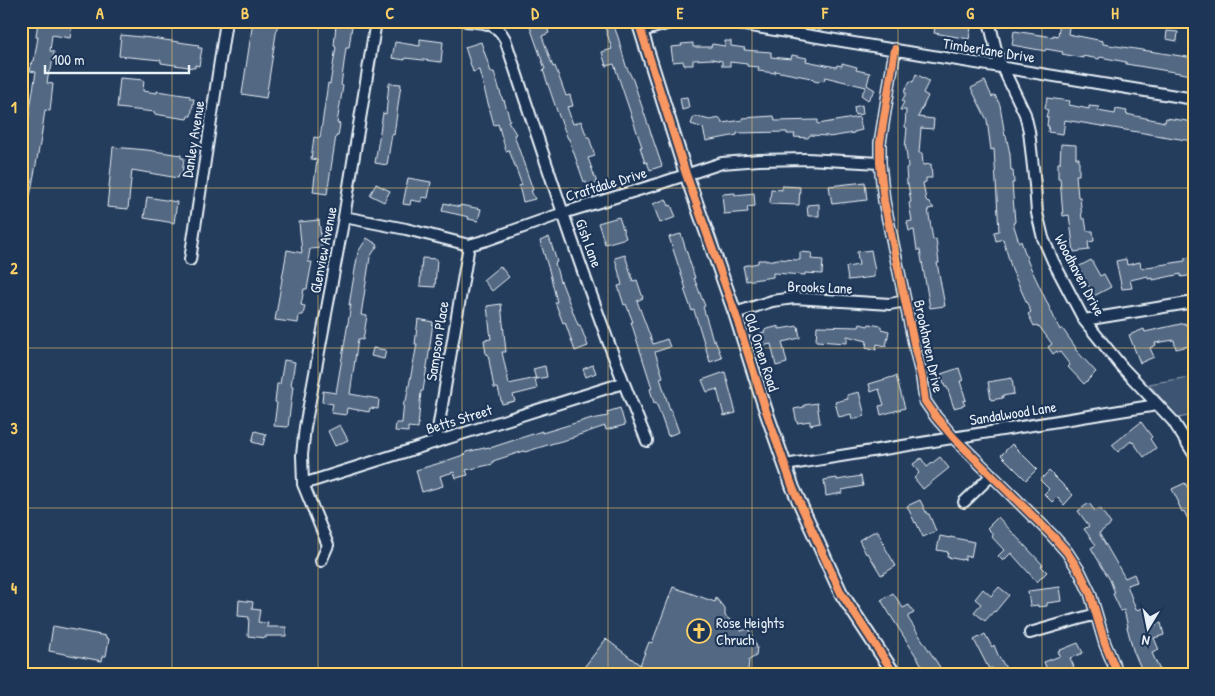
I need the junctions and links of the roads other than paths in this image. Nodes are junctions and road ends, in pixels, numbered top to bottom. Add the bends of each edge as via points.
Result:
1 (226, 21) edge
2 (376, 21) edge
3 (466, 21) edge
4 (677, 21) edge
5 (720, 21) edge
6 (989, 21) edge
7 (640, 26) edge
8 (895, 49) junction
9 (1003, 68) junction
10 (1194, 99) edge
11 (880, 163) junction
12 (686, 174) junction
13 (563, 213) junction
14 (344, 218) junction
15 (468, 244) junction
16 (190, 260) dead end
17 (905, 301) junction
18 (1194, 302) edge
19 (735, 313) junction
20 (1084, 320) junction
21 (623, 383) junction
22 (1157, 405) junction
23 (954, 438) junction
24 (647, 441) dead end
25 (436, 442) junction
26 (1194, 454) edge
27 (785, 465) junction
28 (992, 475) junction
29 (303, 484) junction
30 (964, 502) dead end
31 (321, 561) dead end
32 (1096, 614) junction
33 (1030, 633) dead end
34 (895, 675) edge
35 (1118, 675) edge

1 - 16 street, Danley Avenue
2 - 14 street, Glenview Avenue
3 - 13 street, Gish Lane via 485,23 501,31
4 - 7 street
5 - 8 street, Timberlane Drive
6 - 9 street, Woodhaven Drive
7 - 12 street, Old Omen Road
8 - 9 street, Timberlane Drive
8 - 11 street, Brookhaven Drive via 880,143
9 - 10 street, Timberlane Drive
9 - 20 street, Woodhaven Drive via 1025,114 1029,131 1037,213 1043,238
11 - 12 street, Craftdale Drive via 759,160 722,163
11 - 17 street, Brookhaven Drive via 884,201
12 - 13 street, Craftdale Drive
12 - 19 street, Old Omen Road
13 - 15 street, Craftdale Drive
13 - 21 street, Gish Lane
14 - 15 street, Craftdale Drive
14 - 29 street, Glenview Avenue via 305,427
15 - 25 street, Sampson Place
17 - 19 street, Brooks Lane via 890,304 794,298
17 - 23 street, Brookhaven Drive via 926,401
18 - 20 street
19 - 27 street, Old Omen Road
20 - 22 street, Woodhaven Drive
21 - 24 street, Gish Lane
21 - 25 street, Betts Street
22 - 23 street, Sandalwood Lane
22 - 26 street, Woodhaven Drive via 1173,421
23 - 27 street, Sandalwood Lane
23 - 28 street, Brookhaven Drive
25 - 29 street, Betts Street
27 - 34 street, Old Omen Road via 841,592
28 - 30 street
28 - 32 street, Brookhaven Drive via 1067,552 1090,593
29 - 31 street via 328,545
32 - 33 street
32 - 35 street, Brookhaven Drive

